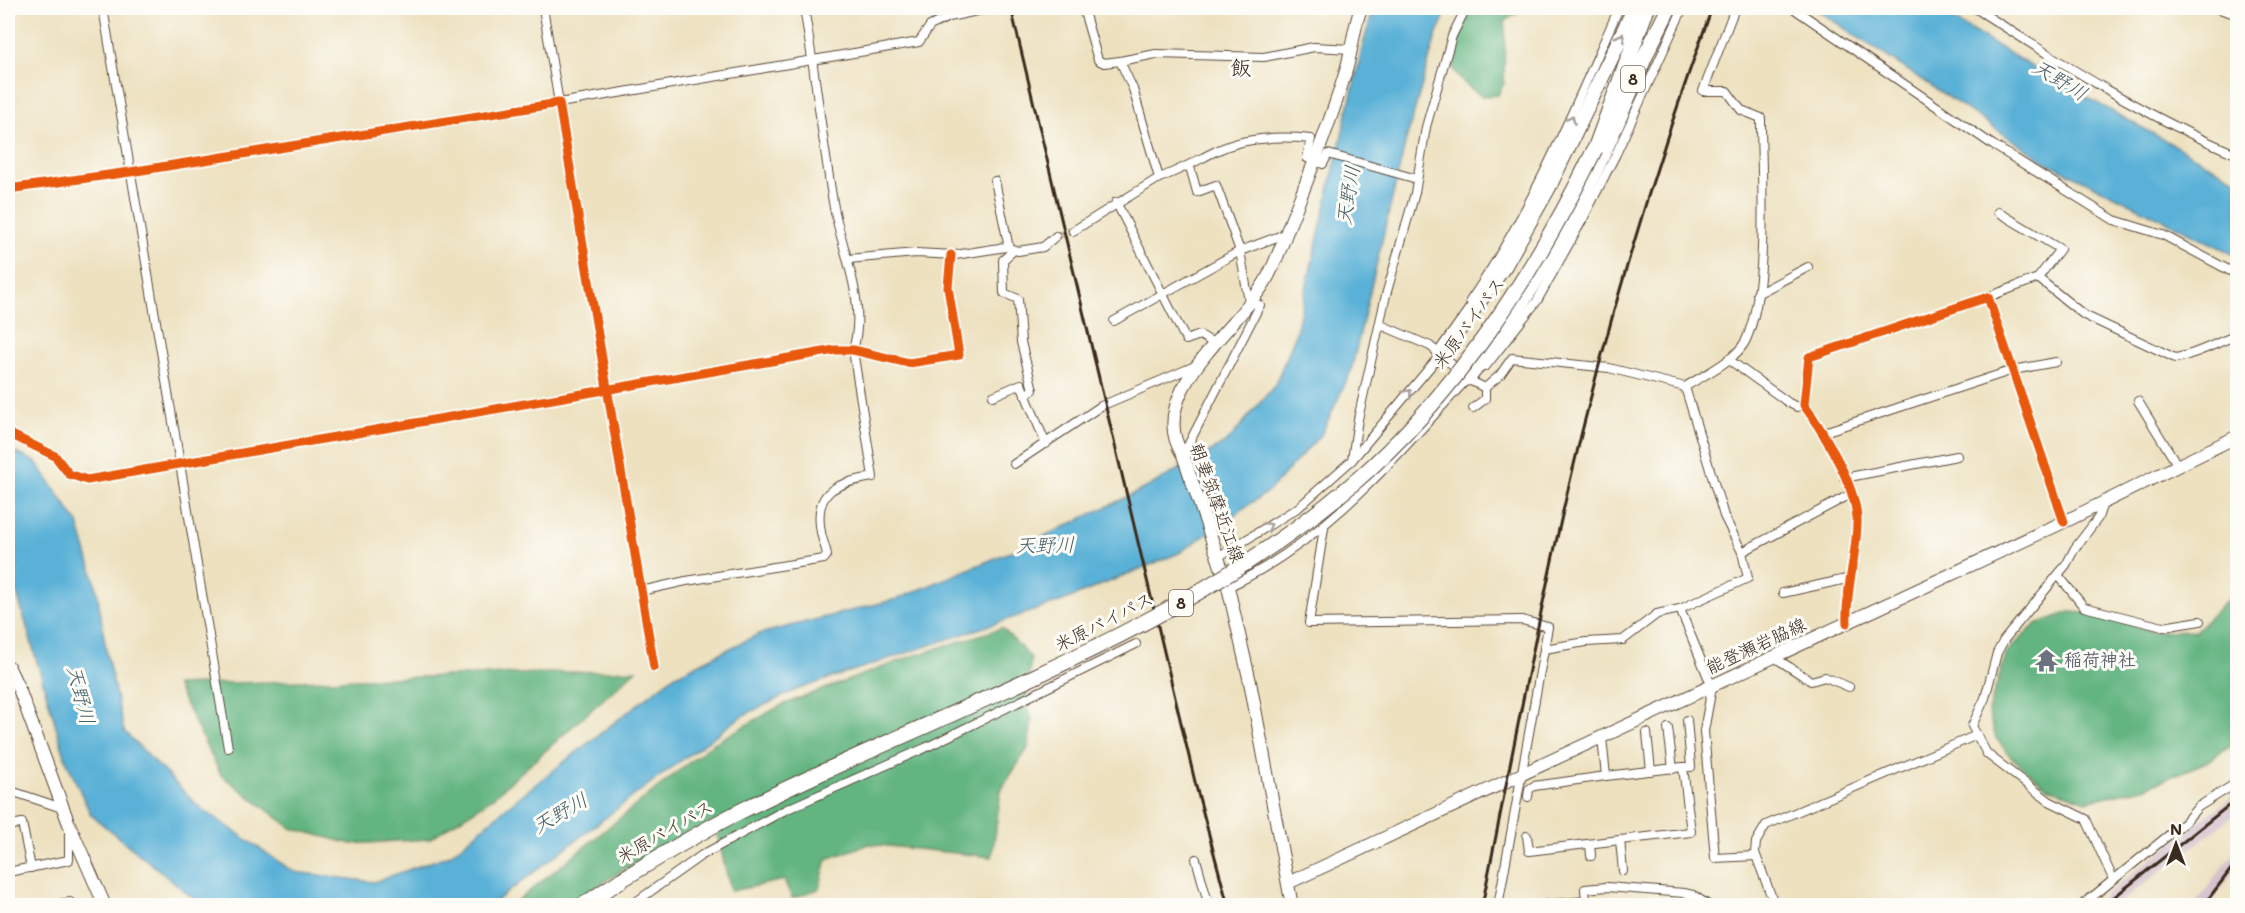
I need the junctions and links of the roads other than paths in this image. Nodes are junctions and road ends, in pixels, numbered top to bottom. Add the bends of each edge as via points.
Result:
1 (103, 8) edge
2 (543, 8) edge
3 (804, 8) edge
4 (991, 8) edge
5 (1083, 8) edge
6 (1360, 8) edge
7 (1466, 8) edge
8 (1619, 8) edge
9 (1635, 8) edge
10 (1647, 8) edge
11 (1669, 8) edge
12 (1683, 8) edge
13 (1735, 8) edge
14 (1792, 8) edge
15 (1975, 8) edge
16 (2216, 8) edge
17 (2238, 15) edge
18 (1350, 50) junction
19 (1646, 54) junction
20 (813, 60) junction
21 (1120, 61) junction
22 (559, 103) junction
23 (1595, 149) junction
24 (2238, 155) edge
25 (1314, 162) junction
26 (1190, 167) junction
27 (130, 172) junction
28 (1159, 178) junction
29 (1413, 178) junction
30 (995, 181) dead end
31 (8, 189) edge
32 (1116, 202) junction
33 (1998, 212) dead end
34 (1073, 231) tunnel mouth
35 (1286, 234) junction
36 (1056, 236) tunnel mouth
37 (1012, 249) junction
38 (1240, 251) junction
39 (951, 255) junction
40 (848, 259) junction
41 (1808, 267) dead end
42 (2238, 275) edge
43 (2038, 278) junction
44 (1164, 292) junction
45 (1757, 294) junction
46 (1988, 297) junction
47 (1249, 302) junction
48 (1114, 321) dead end
49 (1381, 325) junction
50 (2238, 335) edge
51 (1215, 344) junction
52 (853, 350) junction
53 (1438, 352) junction
54 (1728, 359) junction
55 (2056, 362) dead end
56 (1195, 366) junction
57 (2013, 370) junction
58 (1470, 380) junction
59 (1685, 387) junction
60 (1485, 388) junction
61 (606, 389) junction
62 (1025, 395) junction
63 (993, 396) dead end
64 (2138, 401) dead end
65 (1804, 405) junction
66 (1473, 408) dead end
67 (8, 432) edge
68 (1824, 432) junction
69 (2238, 436) edge
70 (1046, 444) junction
71 (1957, 456) dead end
72 (1185, 459) junction
73 (1352, 460) junction
74 (180, 464) junction
75 (1014, 464) dead end
76 (2178, 466) junction
77 (1845, 478) junction
78 (1851, 494) junction
79 (2103, 504) junction
80 (2064, 522) junction
81 (1324, 528) junction
82 (1742, 552) junction
83 (1218, 557) junction
84 (2058, 575) junction
85 (1851, 578) junction
86 (1228, 587) junction
87 (641, 591) junction
88 (1783, 593) dead end
89 (1680, 609) junction
90 (2200, 621) dead end
91 (1847, 623) junction
92 (1136, 644) dead end
93 (1544, 649) junction
94 (1774, 657) junction
95 (8, 666) edge
96 (654, 667) dead end
97 (1712, 687) junction
98 (1849, 687) dead end
99 (1687, 720) dead end
100 (1668, 728) dead end
101 (1647, 733) dead end
102 (1977, 735) junction
103 (1602, 738) junction
104 (228, 748) dead end
105 (1683, 767) junction
106 (1672, 769) junction
107 (1652, 771) junction
108 (1606, 776) junction
109 (1520, 777) junction
110 (2238, 782) edge
111 (8, 790) edge
112 (1528, 797) dead end
113 (62, 808) junction
114 (69, 824) junction
115 (8, 826) edge
116 (1527, 836) dead end
117 (1620, 840) junction
118 (1590, 844) junction
119 (1591, 856) dead end
120 (1756, 856) junction
121 (1196, 859) dead end
122 (30, 868) junction
123 (1623, 871) dead end
124 (8, 872) edge
125 (2113, 879) junction
126 (1288, 883) junction
127 (1775, 904) edge
128 (49, 906) edge
129 (71, 906) edge
130 (105, 906) edge
131 (582, 906) edge
132 (630, 906) edge
133 (1209, 906) edge
134 (1292, 906) edge
135 (1498, 906) edge
136 (1529, 906) edge
137 (1710, 906) edge
138 (1739, 906) edge
139 (2081, 906) edge

1 - 27 street
2 - 22 street
3 - 20 street
4 - 20 street via 949,17 930,26 918,42
5 - 21 street via 1098,60
6 - 18 main road, 朝妻筑摩近江線
7 - 29 street via 1452,36
53 -> 8 street via 1497,262 1541,184
53 -> 9 highway via 1503,266 1548,188
10 - 23 highway, 米原バイパス / 8
11 - 19 highway, 米原バイパス / 8
12 - 58 street via 1616,154 1537,301
13 - 45 street via 1703,91 1727,91 1741,110 1761,118 1761,268
14 - 42 street via 1993,145 2115,220 2163,235
15 - 24 street via 2164,122
16 - 17 street
18 - 21 street via 1314,47 1264,57 1156,54
18 - 25 main road, 朝妻筑摩近江線
19 - 23 highway, 米原バイパス / 8
19 - 58 highway via 1606,153 1578,208 1540,275
20 - 22 street
20 - 40 street via 833,205
21 - 28 street via 1133,89
22 - 27 street
22 - 61 street
23 - 131 highway, 米原バイパス / 8, bridge via 1529,274 1480,344 1399,439 1352,485 1302,524 1257,557 1155,619 1057,668 744,810
25 - 26 street via 1307,158 1311,139 1288,136 1237,143
25 - 29 street via 1323,164 1328,154
25 - 35 main road, 朝妻筑摩近江線
26 - 28 street
26 - 38 street via 1197,192 1216,185
27 - 31 street
27 - 74 street
28 - 32 street
29 - 49 street
30 - 37 street
32 - 34 street
32 - 44 street
33 - 43 street via 2060,249
35 - 38 street
35 - 47 main road, 朝妻筑摩近江線 via 1265,281
36 - 37 street via 1043,247
37 - 39 street
37 - 62 street via 1003,260 1004,293 1018,299 1021,342 1033,390
38 - 44 street
38 - 47 street
39 - 40 street via 916,253
39 - 52 street via 948,287 958,355 909,363
40 - 52 street via 856,314
41 - 45 street
43 - 46 street
43 - 50 street via 2084,315 2175,358
44 - 48 street
44 - 51 street via 1186,340 1200,335
45 - 54 street via 1745,342
46 - 57 street
46 - 65 street via 1809,357
47 - 51 main road, 朝妻筑摩近江線
47 - 72 street via 1260,305
49 - 53 street
49 - 73 street
51 - 56 main road, 朝妻筑摩近江線
52 - 61 street
52 - 87 street via 873,477 853,480 825,494 819,504 827,555 824,559
53 - 58 street
73 -> 53 street
54 - 59 street
54 - 65 street via 1789,403
55 - 57 street
56 - 70 street via 1106,404
56 - 72 main road, 朝妻筑摩近江線 via 1182,386 1177,406 1176,444
57 - 68 street
57 - 80 street
58 - 60 street
58 - 81 street
59 - 60 street via 1609,368 1512,358
59 - 82 street via 1724,516
60 - 66 street via 1485,399
61 - 74 street
61 - 87 street
62 - 63 street via 1021,384
62 - 70 street
64 - 76 street
65 - 68 street
67 - 74 street via 55,456 69,474 87,480
68 - 77 street
69 - 76 main road, 能登瀬岩脇線
70 - 75 street
71 - 77 street
72 - 83 main road, 朝妻筑摩近江線
83 -> 73 street via 1299,507
74 - 104 street
76 - 79 main road, 能登瀬岩脇線
77 - 78 street
78 - 82 street
78 - 85 street via 1857,520
79 - 80 main road, 能登瀬岩脇線
79 - 84 street via 2098,519
80 - 91 main road, 能登瀬岩脇線
81 - 86 street
81 - 93 street via 1309,623 1522,620 1548,627
82 - 89 street via 1748,578
83 - 86 main road, 朝妻筑摩近江線
84 - 90 street via 2084,607 2163,627
84 - 102 street via 1997,653 1985,698 1973,720
85 - 88 street
85 - 91 street
86 - 126 main road, 朝妻筑摩近江線
87 - 96 street
89 - 93 street via 1656,614 1623,640
89 - 97 street
91 - 94 main road, 能登瀬岩脇線
92 - 132 street via 924,748 785,810 702,855
93 - 109 street
94 - 97 main road, 能登瀬岩脇線
94 - 98 street via 1811,681 1826,677
95 - 113 main road
97 - 103 main road, 能登瀬岩脇線
97 - 120 street via 1704,731 1715,858
99 - 105 street via 1691,766
100 - 106 street
101 - 107 street
102 - 120 street via 1774,820 1766,825 1756,842
102 - 125 street via 1987,754 2049,801 2085,819
103 - 108 street
103 - 109 main road, 能登瀬岩脇線
105 - 106 street
105 - 117 street via 1691,832
106 - 107 street
107 - 108 street
108 - 112 street via 1542,783 1529,789
109 - 126 main road, 能登瀬岩脇線
109 - 135 street
110 - 125 street via 2198,807 2185,822
111 - 113 street
113 - 114 main road
114 - 122 street via 69,860
114 - 130 main road
115 - 122 street via 22,823
116 - 118 street via 1529,851
117 - 118 street
117 - 123 street
118 - 119 street
120 - 127 street
121 - 133 street
122 - 124 street
125 - 139 street
126 - 134 main road, 朝妻筑摩近江線
127 - 138 street
128 - 129 street via 70,902
136 - 137 street via 1586,901 1585,889 1607,887 1690,894

